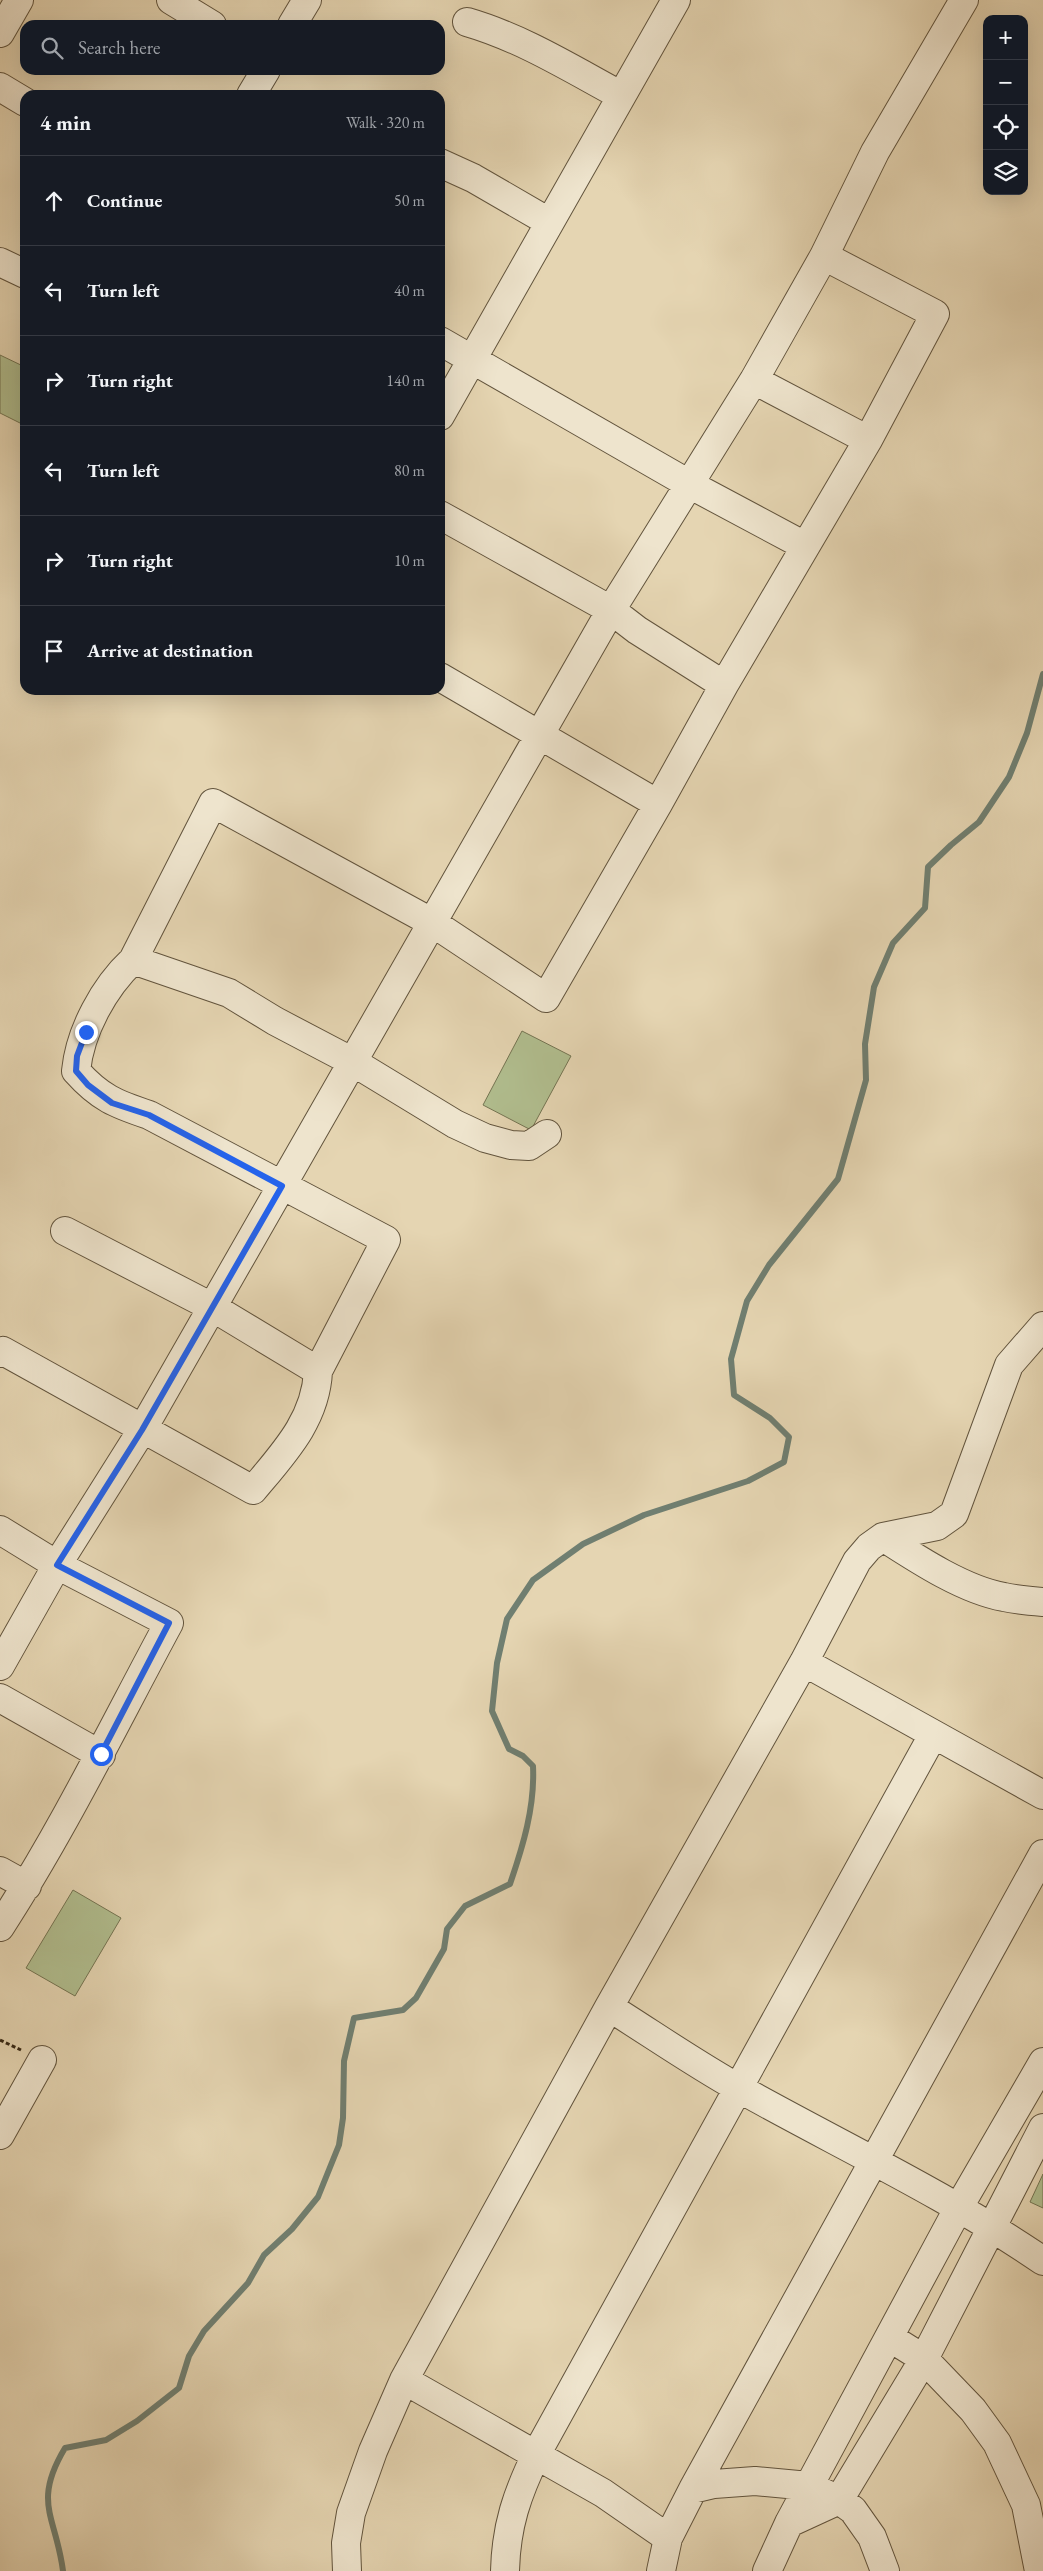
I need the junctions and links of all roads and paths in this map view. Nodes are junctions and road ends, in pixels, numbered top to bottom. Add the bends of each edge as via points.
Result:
1 (19, 0) edge
2 (171, 0) edge
3 (307, 0) edge
4 (676, 0) edge
5 (964, 0) edge
6 (204, 20) edge
7 (295, 20) edge
8 (467, 22) dead end
9 (0, 33) edge
10 (263, 75) edge
11 (0, 87) edge
12 (254, 90) edge
13 (620, 95) junction
14 (20, 99) edge
15 (445, 165) edge
16 (549, 222) junction
17 (824, 256) junction
18 (0, 262) edge
19 (20, 272) edge
20 (445, 344) edge
21 (473, 360) junction
22 (754, 380) junction
23 (445, 408) edge
24 (868, 440) junction
25 (689, 484) junction
26 (445, 518) edge
27 (805, 546) junction
28 (611, 610) junction
29 (445, 680) edge
30 (724, 685) junction
31 (541, 735) junction
32 (658, 804) junction
33 (433, 923) junction
34 (134, 960) junction
35 (353, 1062) junction
36 (547, 1134) dead end
37 (282, 1186) junction
38 (65, 1231) dead end
39 (212, 1307) junction
40 (1043, 1326) edge
41 (0, 1353) edge
42 (318, 1371) junction
43 (142, 1430) junction
44 (0, 1530) edge
45 (883, 1537) junction
46 (57, 1565) junction
47 (1043, 1602) edge
48 (804, 1662) junction
49 (0, 1666) edge
50 (0, 1698) edge
51 (933, 1735) junction
52 (101, 1754) junction
53 (1043, 1795) edge
54 (1043, 1854) edge
55 (0, 1871) edge
56 (27, 1886) junction
57 (0, 1927) edge
58 (609, 2007) junction
59 (42, 2060) dead end
60 (1043, 2062) edge
61 (739, 2088) junction
62 (1043, 2128) edge
63 (0, 2135) edge
64 (874, 2159) junction
65 (959, 2207) junction
66 (993, 2227) junction
67 (1043, 2261) edge
68 (889, 2337) junction
69 (924, 2359) junction
70 (404, 2380) junction
71 (537, 2453) junction
72 (809, 2486) junction
73 (693, 2490) junction
74 (839, 2500) junction
75 (789, 2523) junction
76 (668, 2538) junction
77 (347, 2571) edge
78 (505, 2571) edge
79 (660, 2571) edge
80 (767, 2571) edge
81 (885, 2571) edge
82 (1038, 2571) edge

1 - 9 street
2 - 6 street
3 - 7 street
4 - 13 street
5 - 17 street via 875,152
8 - 13 street via 521,42
10 - 12 street
11 - 14 street
13 - 16 street
15 - 16 street via 474,178
16 - 21 street
17 - 22 street
17 - 24 street via 935,314
18 - 19 street
20 - 21 street
21 - 23 street
21 - 25 street
22 - 24 street
22 - 25 street
24 - 27 street
25 - 27 street
25 - 28 street
26 - 28 street
27 - 30 street
28 - 30 street
28 - 31 street
29 - 31 street
30 - 32 street
31 - 32 street
31 - 33 street
32 - 33 street via 546,998
33 - 34 street via 213,803
33 - 35 street
34 - 35 street via 229,993
34 - 37 street via 104,994 77,1056 76,1071 112,1103 149,1115
35 - 36 street via 422,1106 485,1138 528,1146
35 - 37 street
37 - 39 street
37 - 42 street via 386,1240
38 - 39 street
39 - 42 street
39 - 43 street
40 - 45 street via 1009,1365 954,1514 937,1526
41 - 43 street via 2,1351
42 - 43 street via 317,1389 309,1414 286,1450 253,1490
43 - 46 street
44 - 46 street
45 - 47 street via 969,1585 1003,1597
45 - 48 street via 857,1561
46 - 49 street
46 - 52 street via 169,1623
48 - 51 street
48 - 58 street
50 - 52 street
51 - 53 street
51 - 61 street
52 - 56 street
54 - 64 street
55 - 56 street
56 - 57 street
58 - 61 street
58 - 70 street
59 - 63 street
60 - 65 street
61 - 64 street
61 - 71 street
62 - 66 street
64 - 65 street
64 - 73 street
65 - 66 street
65 - 68 street
66 - 67 street
66 - 69 street
68 - 69 street
68 - 72 street
69 - 74 street
69 - 82 street via 973,2410 997,2443 1026,2505
70 - 71 street
70 - 77 street via 373,2451 351,2513 346,2543
71 - 76 street via 603,2492
71 - 78 street via 514,2503
72 - 73 street via 754,2481 714,2484
72 - 74 street
72 - 75 street
73 - 76 street
74 - 75 street
74 - 81 street via 853,2510 872,2537
75 - 80 street
76 - 79 street

